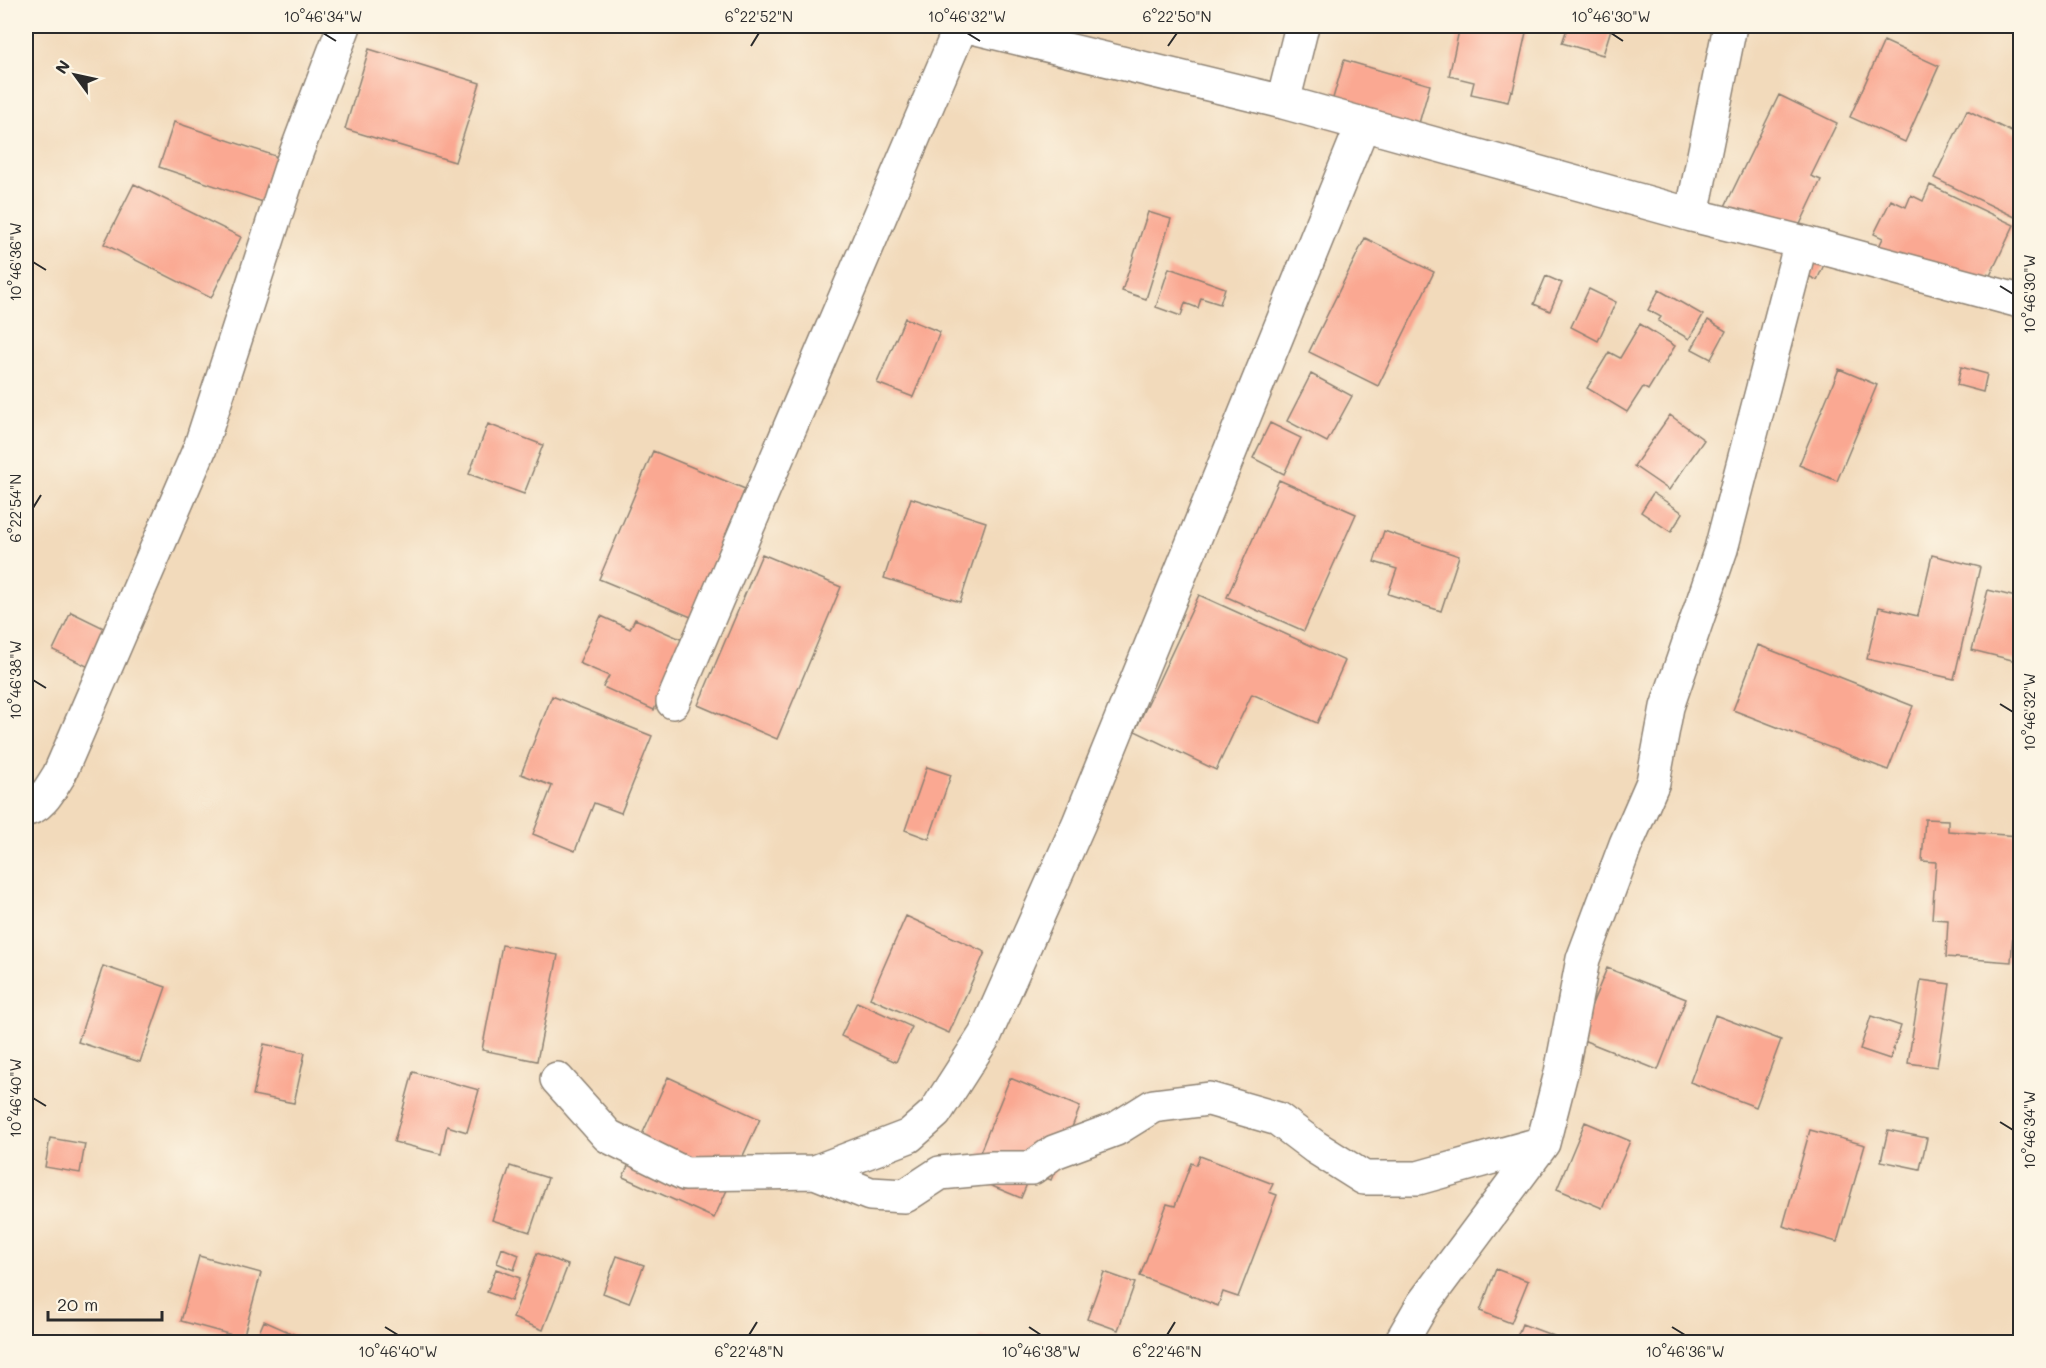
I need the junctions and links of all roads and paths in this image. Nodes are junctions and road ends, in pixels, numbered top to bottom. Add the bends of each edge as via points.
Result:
1 (344, 26) edge
2 (961, 26) edge
3 (968, 26) edge
4 (1302, 26) edge
5 (1730, 26) edge
6 (1283, 102) junction
7 (1363, 124) junction
8 (1692, 215) junction
9 (1801, 242) junction
10 (2020, 301) edge
11 (673, 702) dead end
12 (27, 812) edge
13 (557, 1079) dead end
14 (1543, 1143) junction
15 (815, 1172) junction
16 (1401, 1342) edge

1 - 12 street via 292,164 200,448 59,775 45,796
2 - 11 street
3 - 6 street
4 - 6 street
5 - 8 street
6 - 7 street
7 - 8 street
7 - 15 street via 1078,823 985,1035 935,1113 909,1136
8 - 9 street
9 - 10 street
9 - 14 street via 1721,549 1667,707 1653,782 1583,959
13 - 15 street via 608,1136 685,1174
14 - 15 street via 1418,1178 1364,1178 1278,1119 1209,1100 1153,1106 1116,1129 1054,1152 1032,1168 940,1173 905,1196 870,1194
14 - 16 street via 1423,1304

